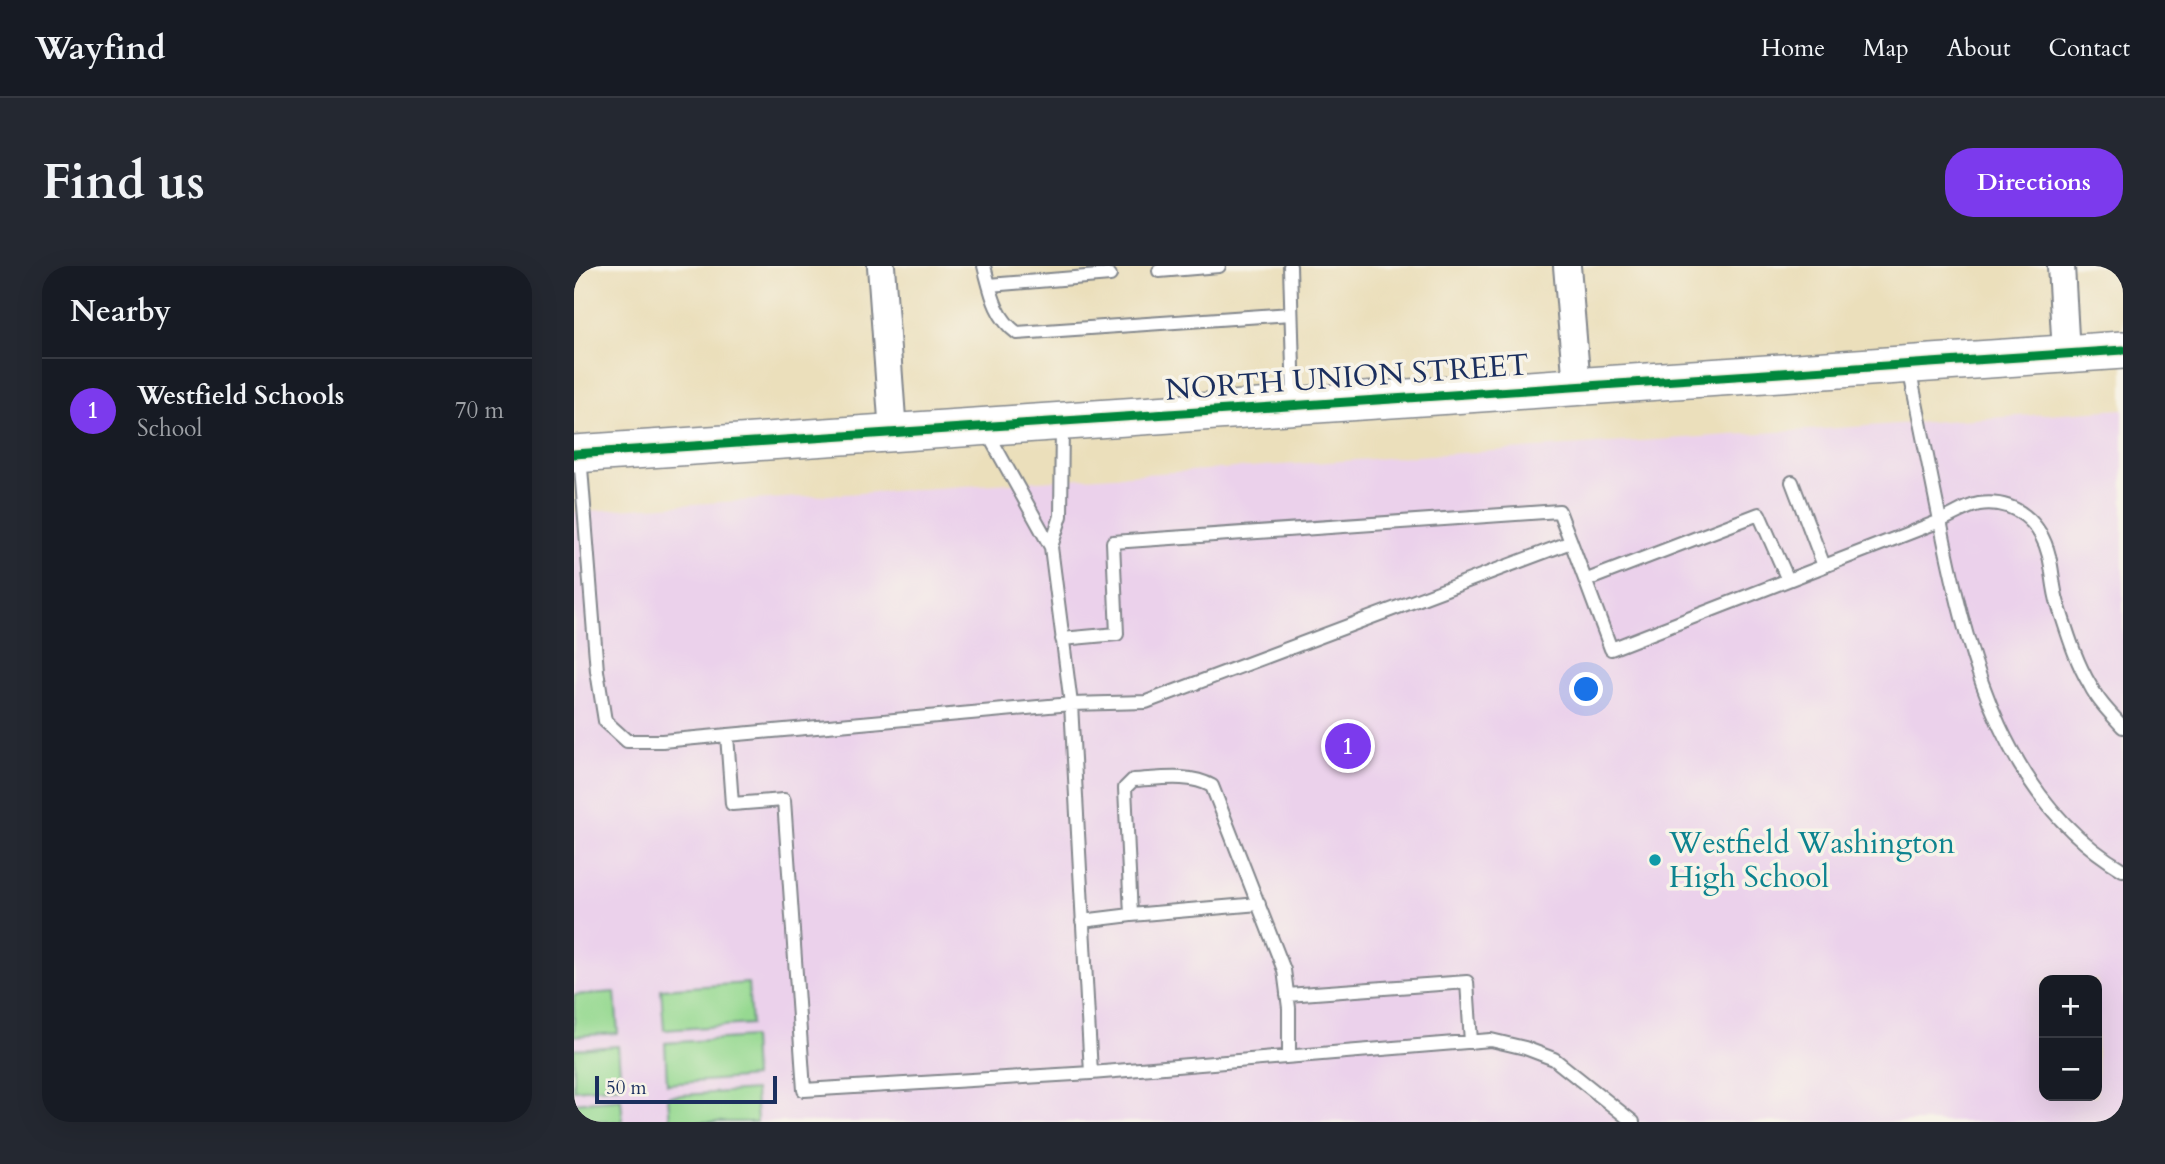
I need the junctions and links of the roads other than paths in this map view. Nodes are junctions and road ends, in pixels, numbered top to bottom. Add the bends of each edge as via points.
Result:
1 (881, 266) edge
2 (984, 266) edge
3 (1219, 266) edge
4 (1290, 266) edge
5 (1567, 266) edge
6 (2061, 266) edge
7 (1159, 271) dead end
8 (1110, 275) dead end
9 (989, 285) junction
10 (1291, 314) junction
11 (2123, 350) edge
12 (2066, 354) junction
13 (1909, 365) junction
14 (1577, 386) junction
15 (1294, 405) junction
16 (1062, 420) junction
17 (984, 427) junction
18 (893, 433) junction
19 (577, 454) edge
20 (1792, 482) dead end
21 (1940, 522) junction
22 (1571, 542) junction
23 (1051, 547) junction
24 (1824, 566) junction
25 (1587, 580) junction
26 (1788, 580) junction
27 (1062, 639) junction
28 (1070, 704) junction
29 (2123, 727) edge
30 (727, 735) junction
31 (2123, 870) edge
32 (1259, 904) junction
33 (1131, 915) junction
34 (1083, 921) junction
35 (1287, 995) junction
36 (1471, 1042) junction
37 (1289, 1057) junction
38 (1091, 1073) junction
39 (1633, 1122) edge

1 - 18 street
2 - 9 lane
3 - 7 lane
4 - 10 lane
5 - 14 street
6 - 12 street
8 - 9 lane
9 - 10 lane via 997,311 1017,333
10 - 15 lane
11 - 12 street, NORTH UNION STREET
12 - 13 street, NORTH UNION STREET
13 - 14 street, NORTH UNION STREET
13 - 21 lane
14 - 15 street, NORTH UNION STREET
15 - 16 street, NORTH UNION STREET
16 - 17 street, NORTH UNION STREET
16 - 23 lane via 1061,516
17 - 18 street, NORTH UNION STREET
17 - 23 lane
18 - 19 street, NORTH UNION STREET
19 - 30 lane via 597,671 606,721 627,741
20 - 24 lane
21 - 24 lane
21 - 29 lane via 1978,504 2024,512 2038,528 2049,554 2057,600 2089,684
21 - 31 lane via 1980,683 1996,722 2020,766 2056,814 2102,858
22 - 25 lane
22 - 27 lane via 1559,511 1113,542 1117,634
22 - 28 lane via 1146,702
23 - 27 lane
24 - 26 lane
25 - 26 lane via 1759,514
25 - 26 lane via 1611,649
27 - 28 lane
28 - 30 lane
28 - 34 lane
30 - 38 lane via 732,804 784,800 804,1090
32 - 33 lane
32 - 33 lane via 1212,786 1184,778 1133,780 1125,788
32 - 35 lane via 1284,970
33 - 34 lane
34 - 38 lane
35 - 36 lane via 1467,982
35 - 37 lane
36 - 37 lane
36 - 39 lane via 1491,1040 1554,1059
37 - 38 lane

